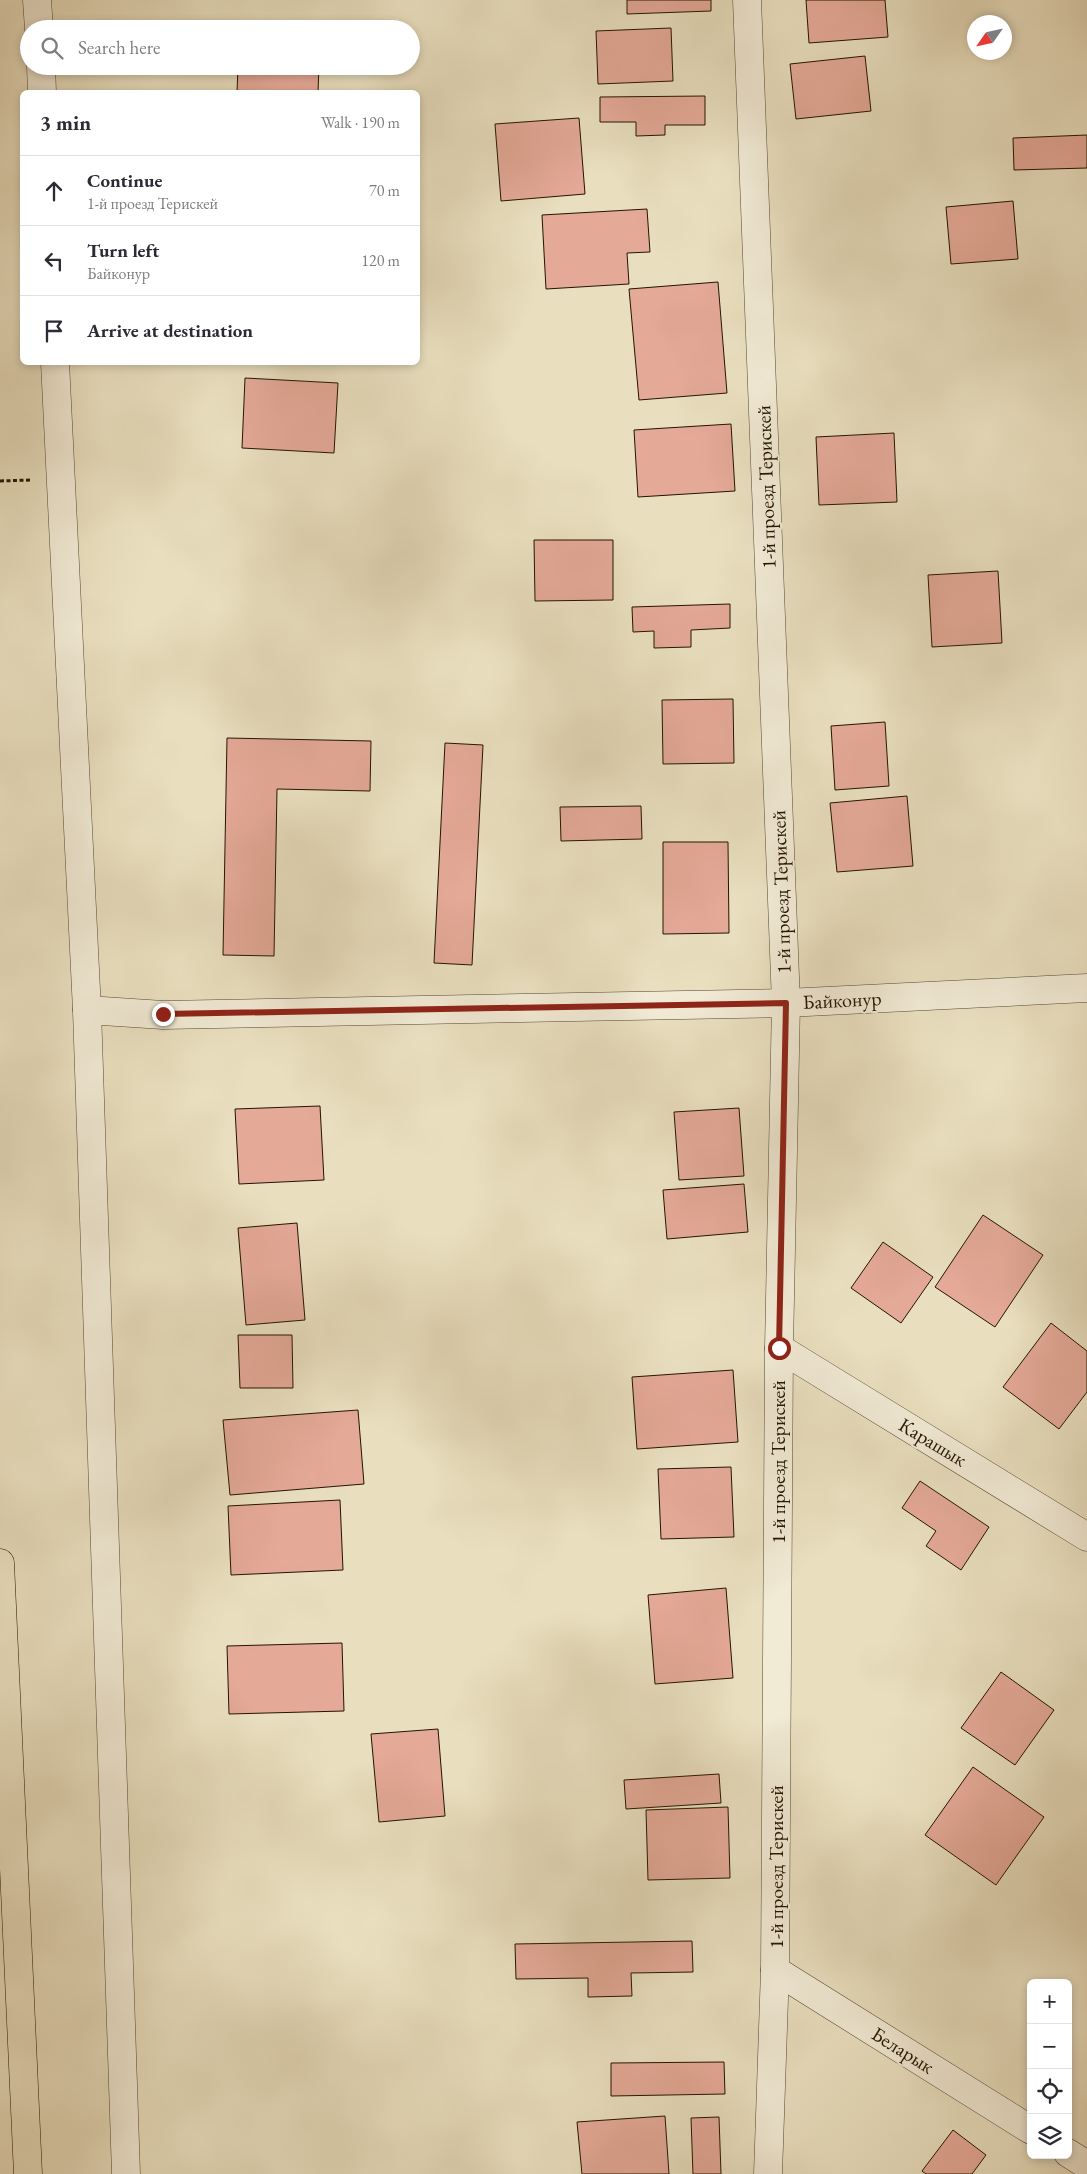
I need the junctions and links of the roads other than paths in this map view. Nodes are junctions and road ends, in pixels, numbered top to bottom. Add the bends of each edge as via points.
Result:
1 (38, 0) edge
2 (747, 0) edge
3 (39, 20) edge
4 (41, 75) edge
5 (42, 90) edge
6 (55, 365) edge
7 (1087, 988) edge
8 (786, 1003) junction
9 (87, 1010) junction
10 (779, 1348) junction
11 (1087, 1537) edge
12 (0, 1563) edge
13 (775, 1970) junction
14 (1027, 2128) edge
15 (1072, 2156) edge
16 (1087, 2165) edge
17 (28, 2174) edge
18 (126, 2174) edge
19 (768, 2174) edge

1 - 3 street
2 - 8 street, 1-й проезд Терискей
4 - 5 street
6 - 9 street
7 - 8 street, Байконур
8 - 9 street, Байконур via 163,1014
8 - 10 street, 1-й проезд Терискей
9 - 18 street
10 - 11 street, Карашык
10 - 13 street, 1-й проезд Терискей
12 - 17 highway
13 - 14 street, Беларык
13 - 19 street, 1-й проезд Терискей
15 - 16 street

